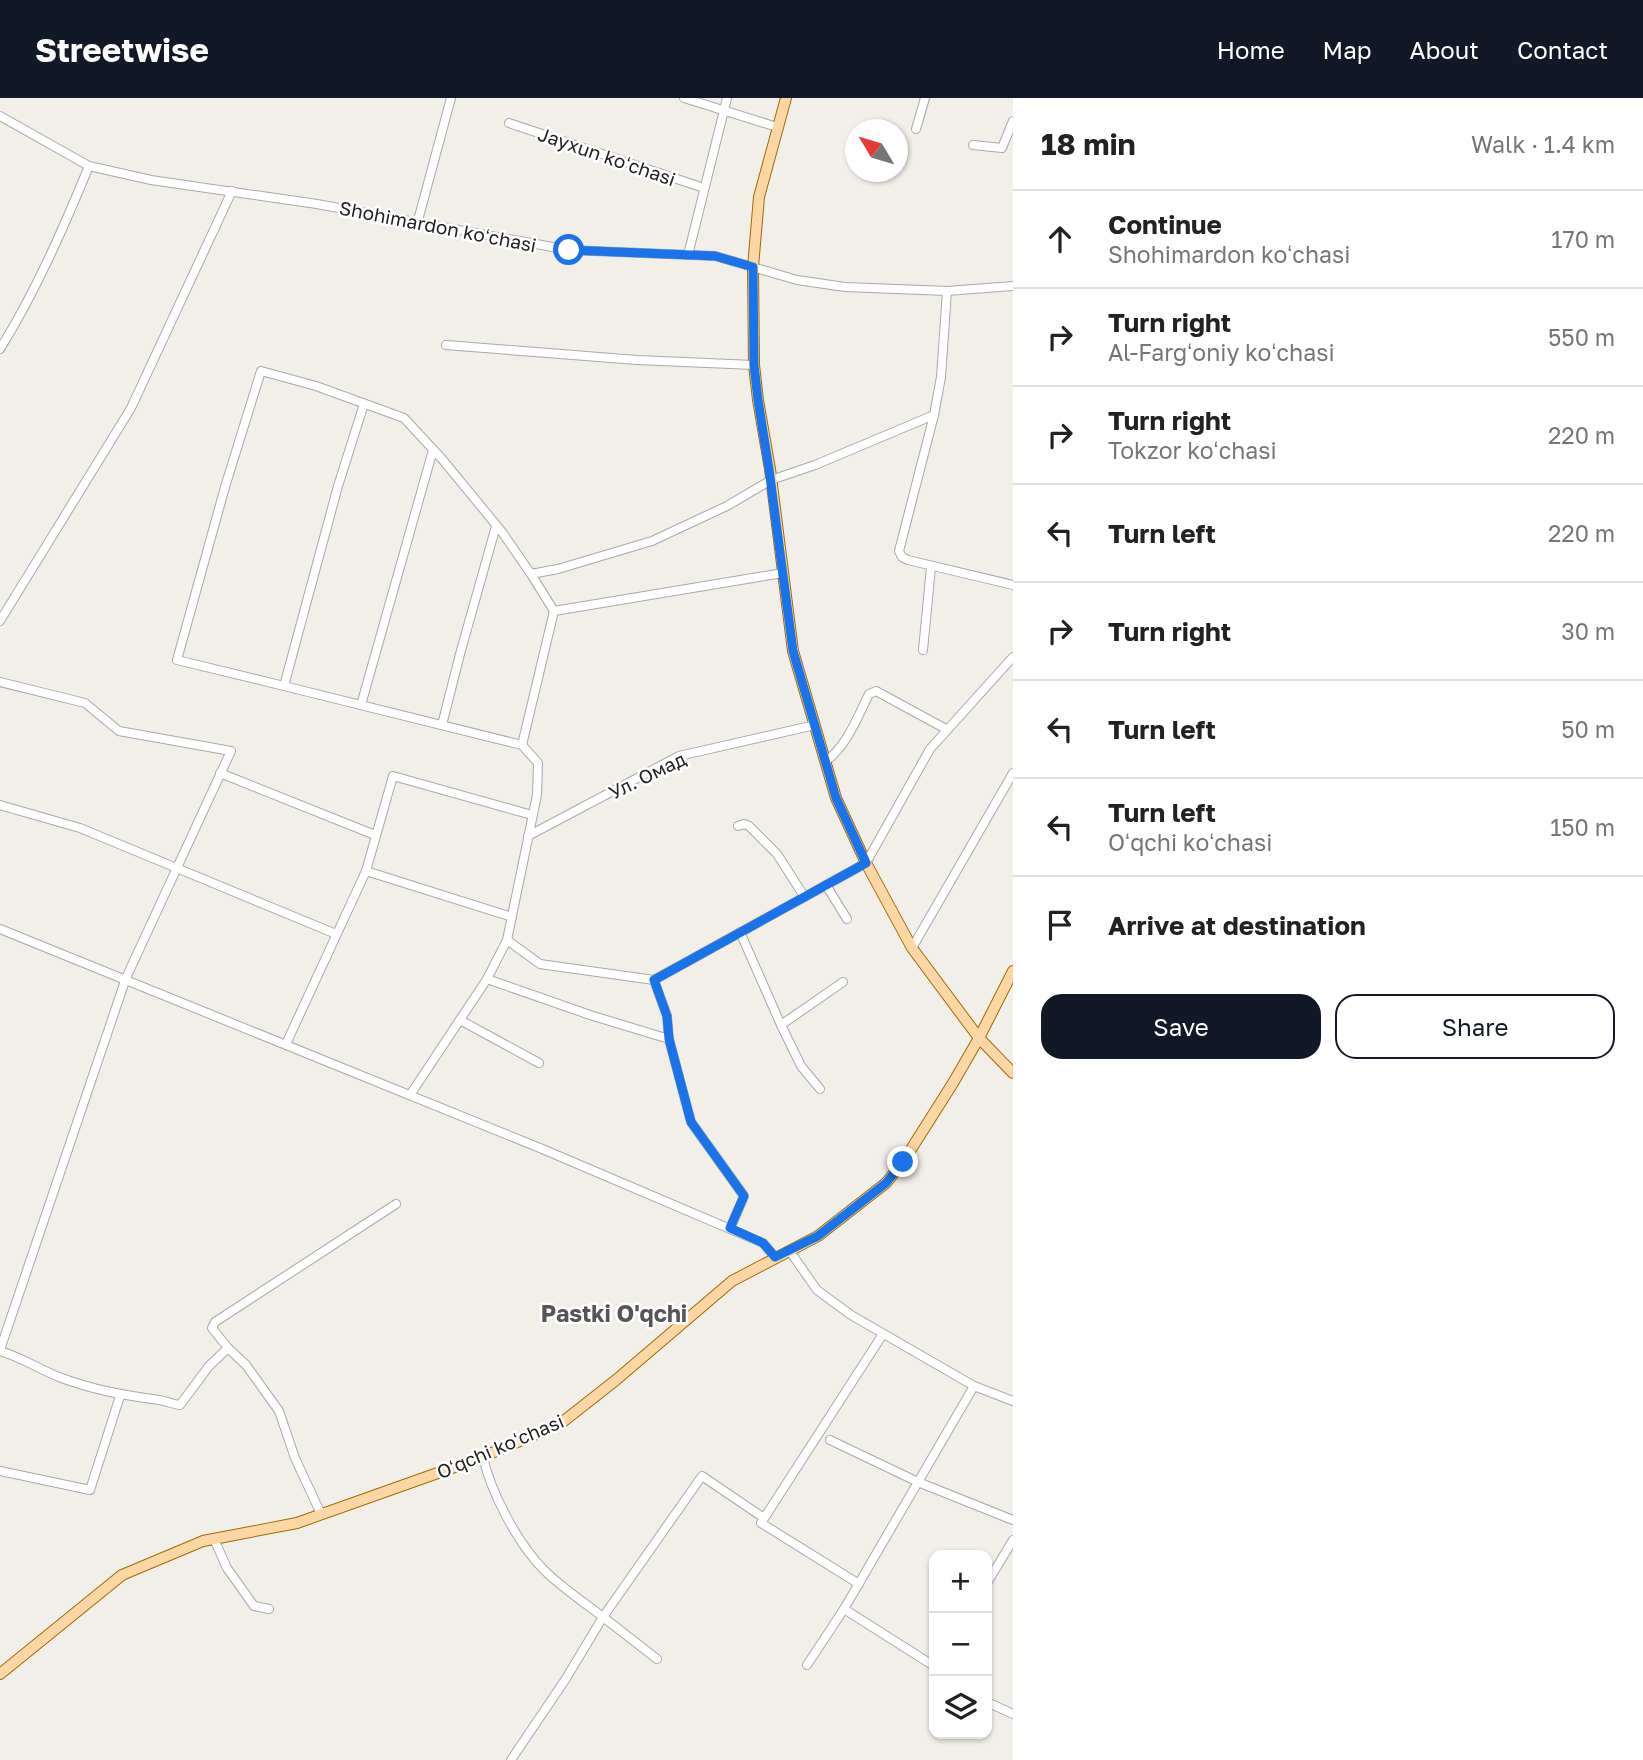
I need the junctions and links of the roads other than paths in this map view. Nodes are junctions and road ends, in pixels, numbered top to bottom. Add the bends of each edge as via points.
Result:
1 (452, 98) edge
2 (684, 98) edge
3 (727, 98) edge
4 (786, 98) edge
5 (925, 98) edge
6 (723, 111) junction
7 (0, 116) edge
8 (1013, 121) edge
9 (509, 123) dead end
10 (777, 127) junction
11 (916, 129) dead end
12 (973, 145) dead end
13 (89, 166) junction
14 (704, 188) junction
15 (232, 191) junction
16 (416, 223) junction
17 (688, 255) junction
18 (753, 267) junction
19 (1013, 286) edge
20 (947, 291) junction
21 (446, 345) dead end
22 (0, 349) edge
23 (754, 365) junction
24 (364, 404) junction
25 (934, 415) junction
26 (433, 450) junction
27 (771, 480) junction
28 (496, 526) junction
29 (931, 567) junction
30 (783, 573) junction
31 (531, 574) junction
32 (1013, 585) edge
33 (554, 611) junction
34 (0, 621) edge
35 (923, 650) dead end
36 (1013, 657) edge
37 (0, 682) edge
38 (284, 686) junction
39 (360, 705) junction
40 (442, 725) junction
41 (815, 726) junction
42 (946, 729) junction
43 (522, 745) junction
44 (825, 762) junction
45 (220, 773) junction
46 (1013, 773) edge
47 (0, 805) edge
48 (533, 815) junction
49 (738, 826) dead end
50 (375, 835) junction
51 (528, 836) junction
52 (866, 863) junction
53 (177, 867) junction
54 (366, 871) junction
55 (826, 885) junction
56 (804, 896) junction
57 (512, 917) junction
58 (847, 919) dead end
59 (0, 929) edge
60 (740, 932) junction
61 (336, 934) junction
62 (507, 940) junction
63 (912, 948) junction
64 (1013, 971) edge
65 (126, 978) junction
66 (487, 979) junction
67 (654, 980) junction
68 (843, 982) dead end
69 (460, 1020) junction
70 (781, 1024) junction
71 (979, 1038) junction
72 (669, 1039) junction
73 (286, 1044) junction
74 (539, 1063) dead end
75 (1013, 1073) edge
76 (820, 1089) dead end
77 (411, 1095) junction
78 (396, 1204) dead end
79 (730, 1228) junction
80 (789, 1250) junction
81 (775, 1257) junction
82 (883, 1334) junction
83 (228, 1348) junction
84 (0, 1351) edge
85 (974, 1386) junction
86 (120, 1396) junction
87 (1013, 1402) edge
88 (830, 1440) dead end
89 (483, 1457) junction
90 (0, 1471) edge
91 (918, 1482) junction
92 (321, 1514) junction
93 (764, 1518) junction
94 (1013, 1520) edge
95 (214, 1539) junction
96 (1013, 1540) edge
97 (992, 1575) edge
98 (859, 1584) junction
99 (269, 1609) dead end
100 (844, 1609) junction
101 (603, 1617) junction
102 (657, 1659) dead end
103 (929, 1663) edge
104 (807, 1665) dead end
105 (0, 1674) edge
106 (992, 1704) edge
107 (1011, 1710) edge
108 (511, 1760) edge

1 - 16 street
2 - 6 street
3 - 6 street
4 - 10 main road
5 - 11 street
6 - 10 street
6 - 14 street
7 - 13 street, Shohimardon koʻchasi
8 - 12 street via 1002,148
9 - 14 street, Jayxun koʻchasi
10 - 18 main road via 759,197
13 - 15 street, Shohimardon koʻchasi
13 - 22 street via 22,314
14 - 17 street
15 - 16 street, Shohimardon koʻchasi
15 - 34 street via 131,408
16 - 17 street, Shohimardon koʻchasi via 569,250
17 - 18 street, Shohimardon koʻchasi via 715,256
18 - 20 street, Shohimardon koʻchasi via 797,280 845,286
18 - 23 main road
19 - 20 street, Shohimardon koʻchasi
20 - 25 street
21 - 23 street
23 - 27 main road
24 - 26 street via 404,418
24 - 38 street
24 - 38 street via 261,371 225,487 177,660
25 - 27 street
25 - 29 street via 899,551 902,558
26 - 28 street
26 - 39 street
27 - 30 main road
27 - 31 street via 652,541
28 - 31 street
28 - 40 street
29 - 32 street
29 - 35 street
30 - 33 street
30 - 41 main road via 793,651
31 - 33 street
33 - 43 street
36 - 42 street
37 - 45 street via 85,703 119,731 230,751
38 - 39 street
39 - 40 street
40 - 43 street
41 - 44 main road
41 - 51 street, Ул. Омад via 679,756
42 - 44 street via 872,692 844,743
42 - 52 street
43 - 48 street via 538,763
44 - 52 main road
45 - 50 street
45 - 53 street
46 - 63 street
47 - 53 street via 80,828
48 - 50 street via 393,776
48 - 51 street
49 - 56 street via 749,826 777,855
50 - 54 street
51 - 57 street
52 - 55 street
52 - 63 main road
53 - 61 street
53 - 65 street
54 - 57 street
54 - 61 street
55 - 56 street
55 - 58 street
56 - 60 street
57 - 62 street
59 - 65 street
60 - 67 street
60 - 70 street
61 - 73 street
62 - 66 street
62 - 67 street via 540,964
63 - 71 main road
64 - 71 main road, Oʻqchi koʻchasi
65 - 73 street
65 - 84 street
66 - 69 street
66 - 72 street
67 - 72 street via 667,1016
68 - 70 street
69 - 74 street
69 - 77 street
70 - 76 street via 801,1066
71 - 75 main road
71 - 80 main road, Oʻqchi koʻchasi via 886,1183 818,1236
72 - 79 street via 691,1122 744,1196
73 - 77 street
77 - 79 street
78 - 83 street via 215,1322 212,1328
79 - 81 street via 763,1243
80 - 81 main road, Oʻqchi koʻchasi
80 - 82 street via 817,1290
81 - 89 main road, Oʻqchi koʻchasi via 732,1281 559,1424
82 - 85 street
82 - 93 street
83 - 86 street via 180,1405
83 - 92 street via 279,1411
84 - 86 street via 58,1377
85 - 87 street
85 - 91 street
86 - 90 street via 90,1490
88 - 91 street
89 - 92 main road, Oʻqchi koʻchasi
89 - 101 street via 500,1504 528,1551 543,1569
91 - 94 street
91 - 98 street
92 - 95 main road, Oʻqchi koʻchasi
93 - 98 street via 761,1523
93 - 101 street via 702,1476
95 - 99 street via 227,1568 254,1606
95 - 105 main road, Oʻqchi koʻchasi via 121,1575
96 - 97 street
98 - 100 street
100 - 103 street
100 - 104 street
101 - 102 street
101 - 108 street
106 - 107 street

